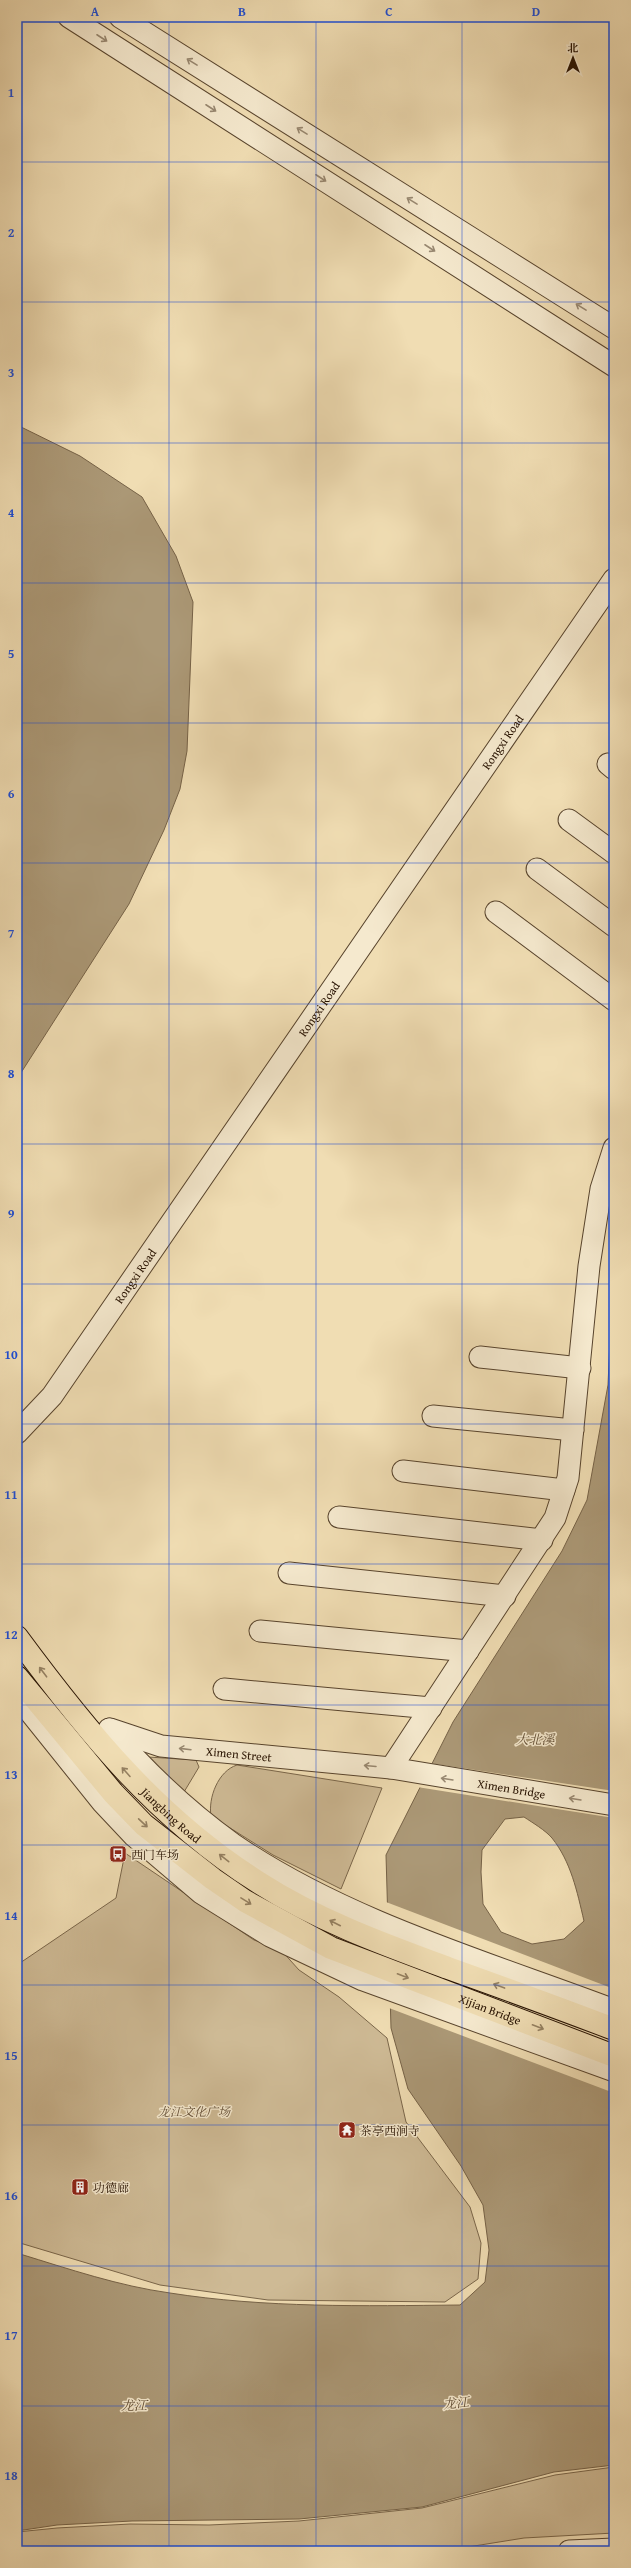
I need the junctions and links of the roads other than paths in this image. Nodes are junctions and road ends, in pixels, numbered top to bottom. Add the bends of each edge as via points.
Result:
1 (69, 17) edge
2 (120, 17) edge
3 (614, 328) edge
4 (614, 366) edge
5 (614, 579) edge
6 (569, 820) dead end
7 (614, 853) edge
8 (537, 869) dead end
9 (496, 912) dead end
10 (614, 926) edge
11 (614, 1000) edge
12 (614, 1148) edge
13 (480, 1357) dead end
14 (580, 1368) junction
15 (433, 1416) dead end
16 (573, 1430) junction
17 (17, 1433) edge
18 (402, 1471) dead end
19 (564, 1490) junction
20 (339, 1518) dead end
21 (542, 1540) junction
22 (289, 1573) dead end
23 (505, 1596) junction
24 (260, 1631) dead end
25 (17, 1638) edge
26 (468, 1651) junction
27 (17, 1677) edge
28 (224, 1689) dead end
29 (17, 1696) edge
30 (431, 1708) junction
31 (74, 1714) junction
32 (109, 1729) junction
33 (400, 1770) junction
34 (614, 1805) edge
35 (373, 1930) junction
36 (365, 1971) junction
37 (614, 2010) edge
38 (614, 2029) edge
39 (614, 2056) edge
40 (614, 2071) edge
41 (614, 2549) edge
42 (569, 2551) edge

1 -> 4 street
3 -> 2 street
5 - 17 street, Rongxi Road via 52,1396
6 - 7 street
8 - 10 street
9 - 11 street
12 - 14 street via 599,1205 589,1266
13 - 14 street
14 - 16 street
15 - 16 street
16 - 19 street via 568,1478
18 - 19 street
19 - 21 street via 555,1518
20 - 21 street
21 - 23 street
22 - 23 street
23 - 26 street
24 - 26 street
31 -> 25 main road, Jiangbing Road
26 - 30 street
27 -> 36 main road, Jiangbing Road via 113,1793 144,1825 245,1901 331,1948
28 - 30 street
29 - 36 street via 102,1802 134,1836 201,1893 270,1936
30 - 33 street
31 - 32 street, Ximen Street
35 -> 31 main road, Jiangbing Road via 290,1900 257,1882 229,1862 155,1801
33 -> 32 street, Ximen Street via 162,1746
32 - 35 street via 138,1762 183,1805 233,1844
34 -> 33 street, Ximen Bridge
35 - 37 street
38 -> 35 main road, Xijian Bridge
36 -> 39 main road, Xijian Bridge
36 - 40 street
41 - 42 street

